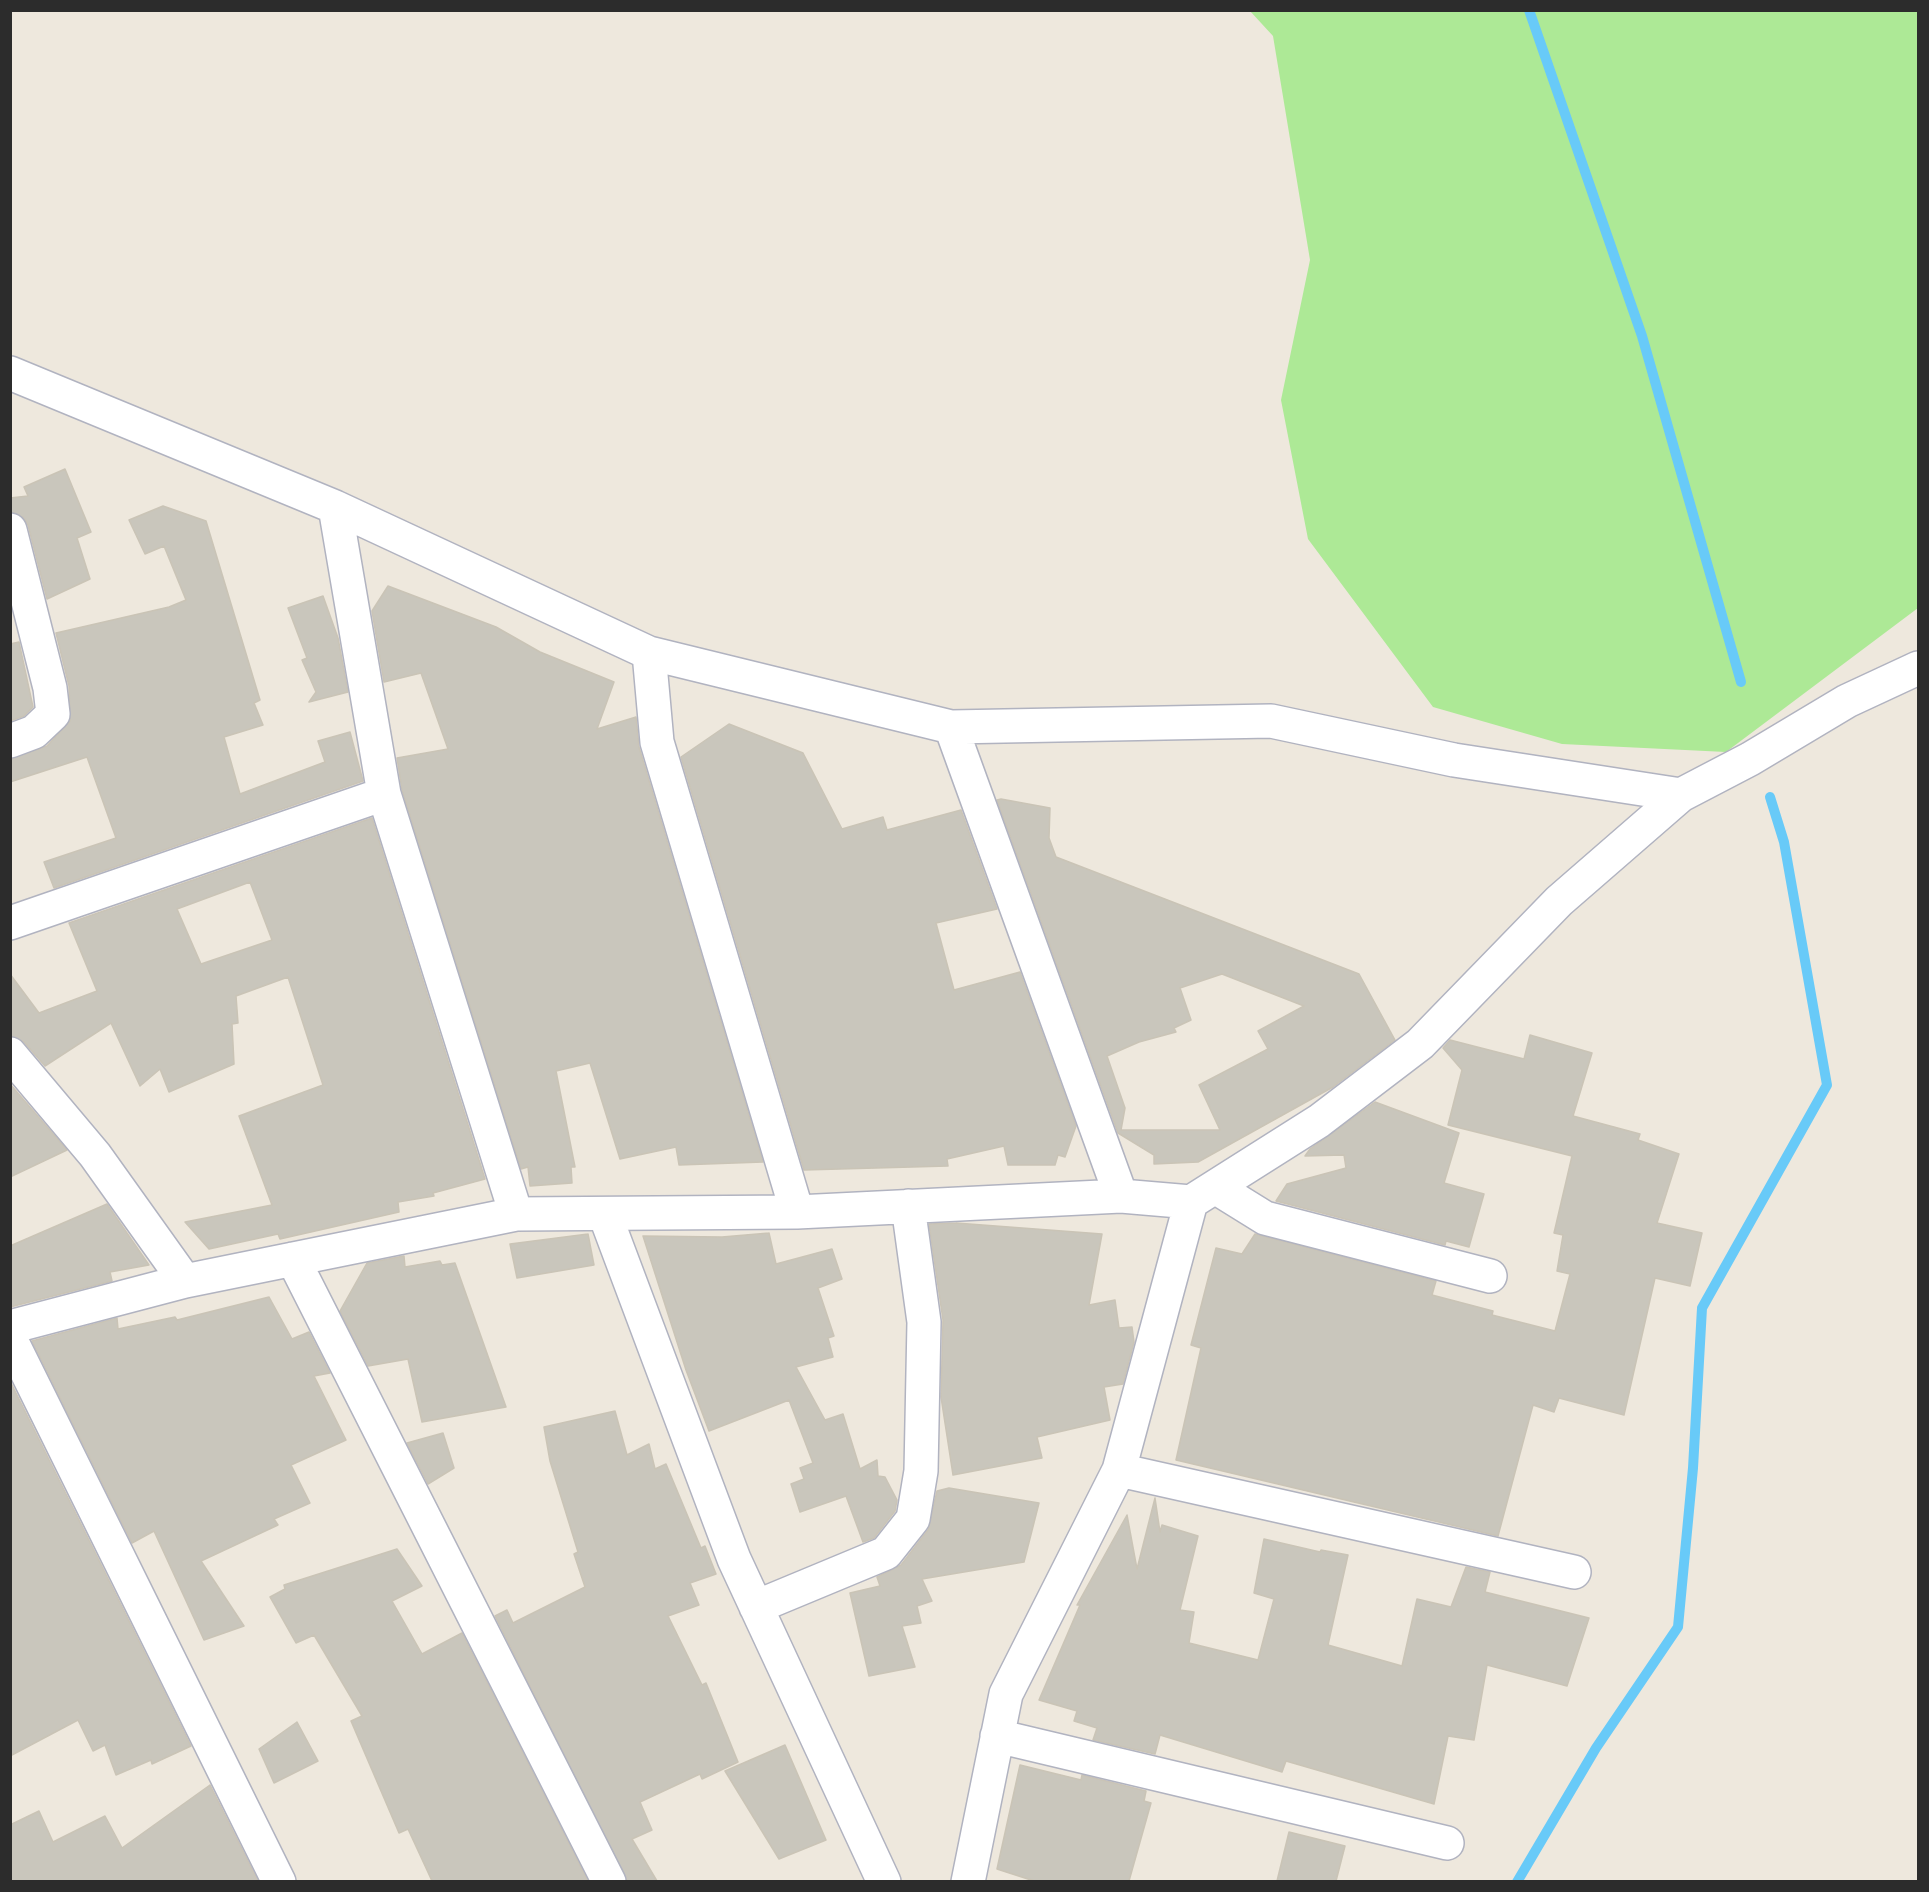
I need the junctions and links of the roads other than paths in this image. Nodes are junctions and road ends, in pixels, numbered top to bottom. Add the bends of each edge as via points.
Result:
1 (10, 373) edge
2 (335, 507) junction
3 (10, 530) edge
4 (649, 653) junction
5 (1918, 668) edge
6 (951, 728) junction
7 (10, 741) edge
8 (384, 794) junction
9 (1681, 795) junction
10 (10, 923) edge
11 (10, 1054) edge
12 (1203, 1195) junction
13 (1121, 1196) junction
14 (908, 1206) junction
15 (796, 1212) junction
16 (516, 1214) junction
17 (605, 1215) junction
18 (293, 1259) junction
19 (1490, 1276) dead end
20 (186, 1281) junction
21 (10, 1327) edge
22 (10, 1338) edge
23 (1119, 1470) junction
24 (1574, 1572) dead end
25 (756, 1607) junction
26 (997, 1736) junction
27 (1447, 1843) dead end
28 (279, 1881) edge
29 (609, 1881) edge
30 (884, 1881) edge
31 (969, 1881) edge

1 - 2 street
2 - 4 street
2 - 8 street
3 - 7 street via 53,714 34,732
4 - 6 street
4 - 15 street via 657,742
5 - 9 street via 1847,701
6 - 9 street via 1272,721 1454,760
6 - 13 street
8 - 10 street
8 - 16 street
9 - 12 street via 1559,901 1420,1044 1319,1121
11 - 20 street via 95,1155
12 - 13 street
12 - 19 street via 1265,1218
12 - 23 street
13 - 14 street
14 - 15 street
14 - 25 street via 924,1322 921,1471 913,1519 886,1552
15 - 17 street
16 - 17 street
16 - 18 street
17 - 25 street via 734,1559
18 - 20 street
18 - 29 street
20 - 21 street
22 - 28 street
23 - 24 street
23 - 26 street via 1006,1694
25 - 30 street
26 - 27 street
26 - 31 street

